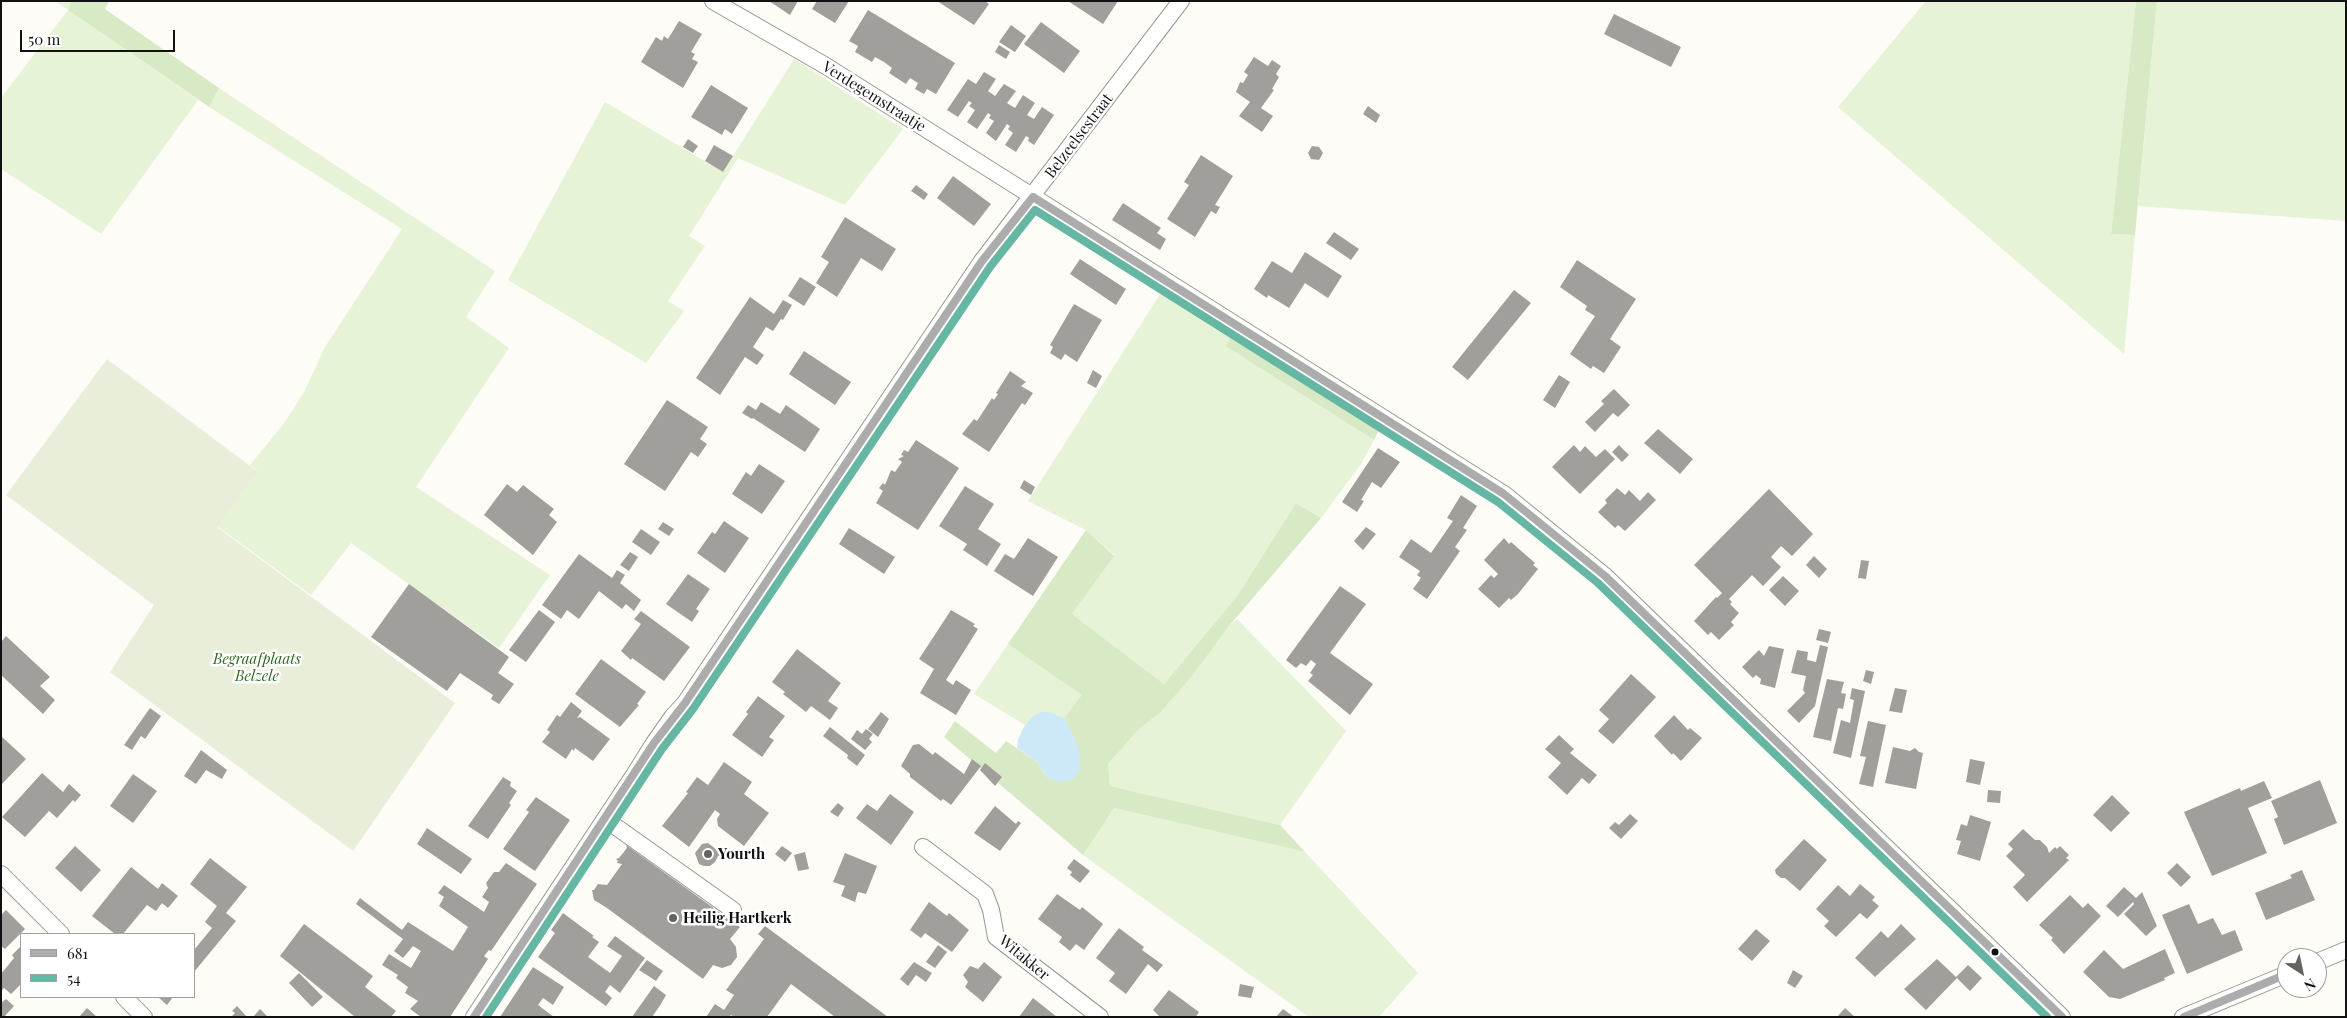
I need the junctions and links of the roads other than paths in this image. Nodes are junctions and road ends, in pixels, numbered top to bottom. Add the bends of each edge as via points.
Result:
1 (713, 1) edge
2 (1181, 1) edge
3 (1033, 197) junction
4 (605, 819) junction
5 (924, 847) dead end
6 (1, 874) edge
7 (733, 910) dead end
8 (60, 933) edge
9 (2346, 950) edge
10 (2327, 958) edge
11 (2277, 978) edge
12 (125, 998) edge
13 (144, 1017) edge
14 (474, 1017) edge
15 (1100, 1017) edge
16 (2062, 1017) edge
17 (2183, 1017) edge

1 - 3 street, Verdegemstraatje via 826,66
2 - 3 street, Belzeelsestraat
3 - 4 street, Belzeelsestraat via 982,261
3 - 16 street, Verdegemstraatje via 1504,494 1605,576
4 - 7 street
4 - 14 street, Belzeelsestraat
5 - 15 street, Witakker via 984,894 996,937
6 - 8 street
9 - 10 street
11 - 17 street
12 - 13 street

